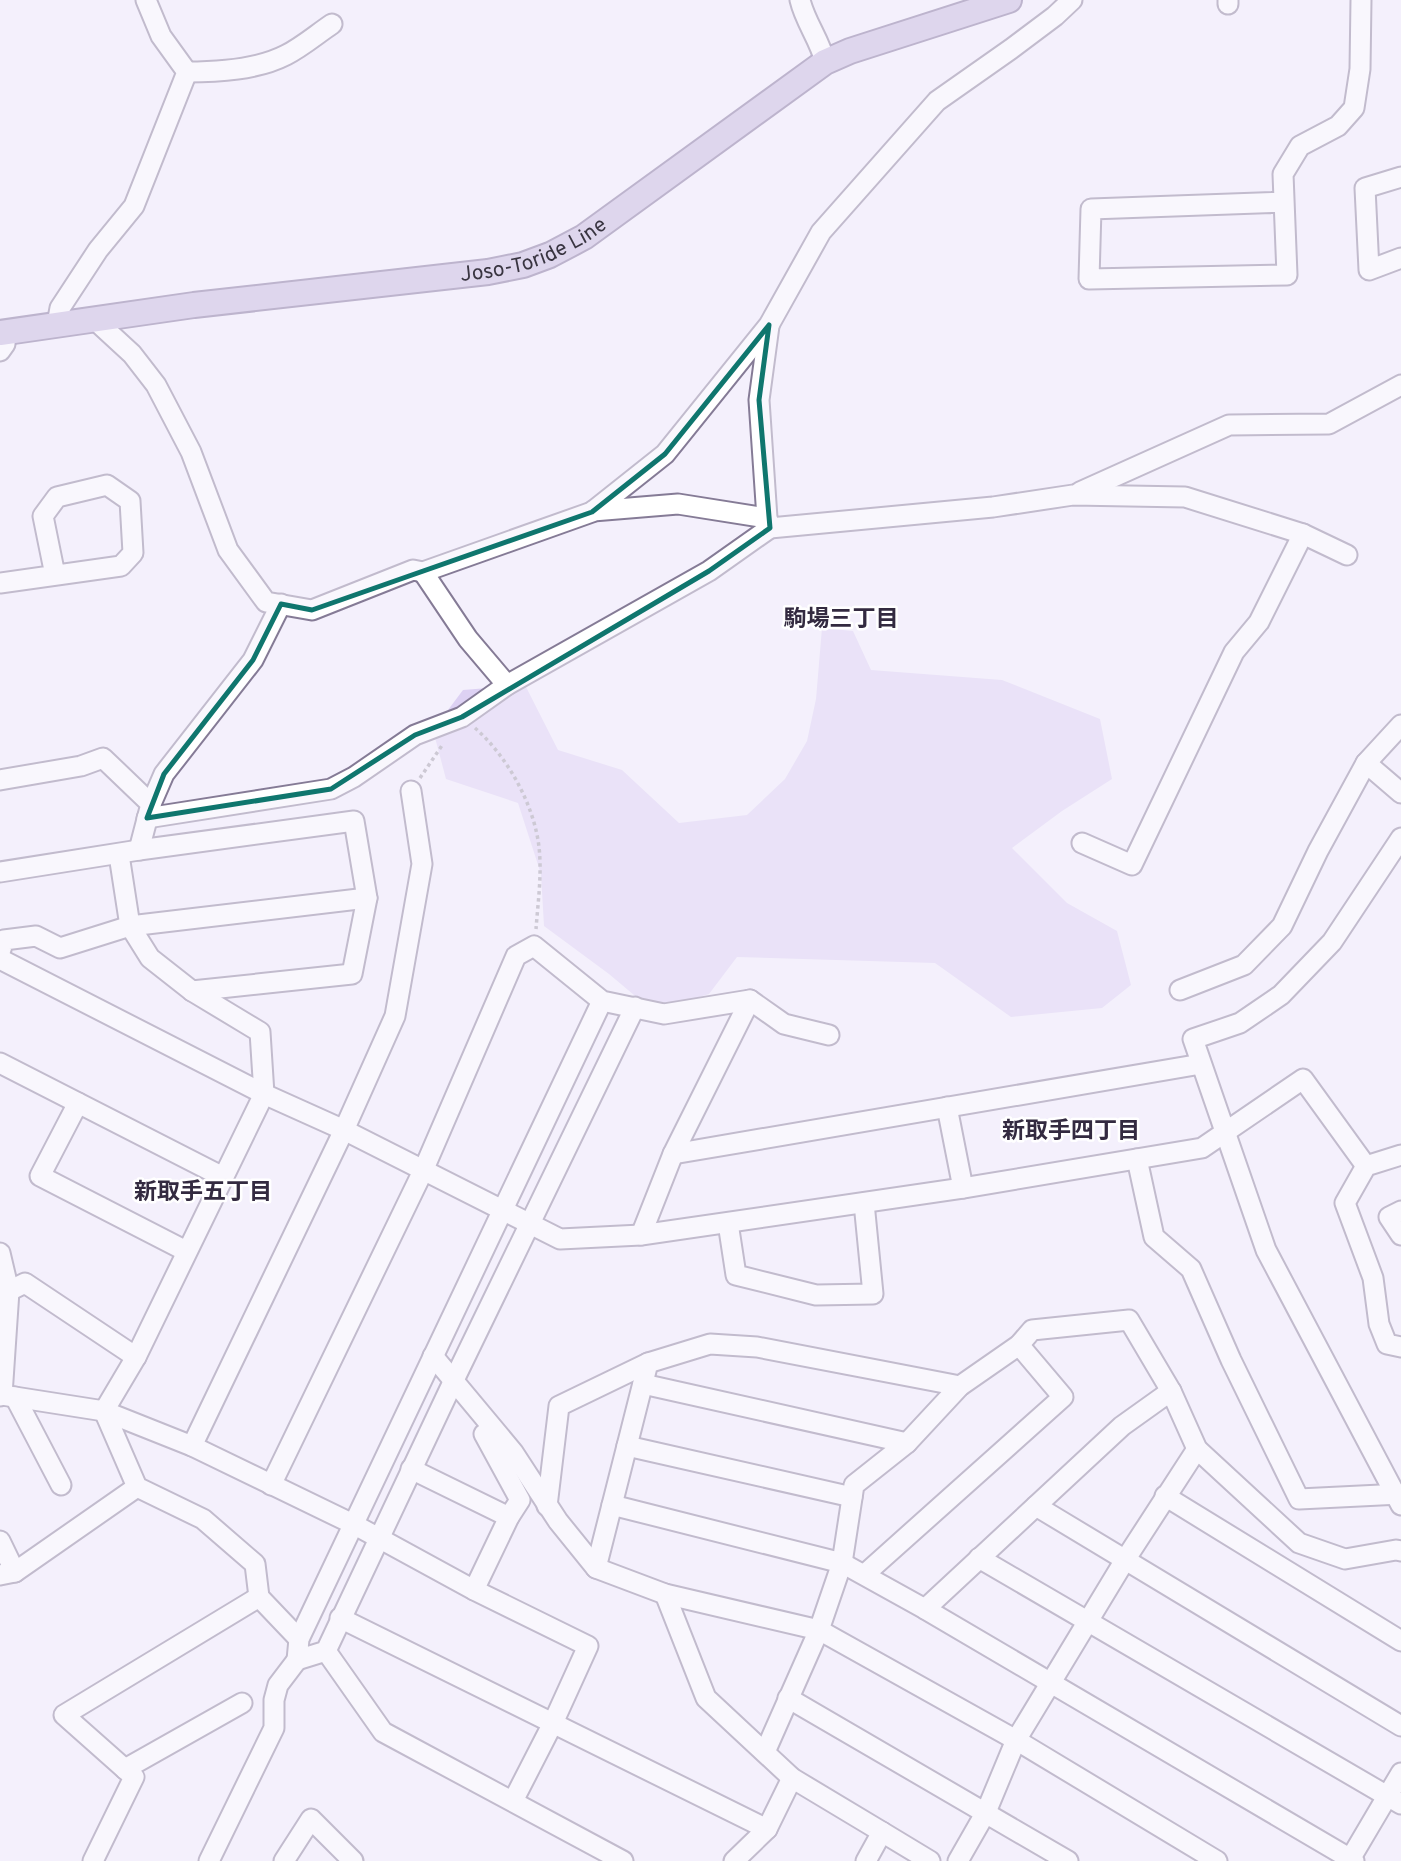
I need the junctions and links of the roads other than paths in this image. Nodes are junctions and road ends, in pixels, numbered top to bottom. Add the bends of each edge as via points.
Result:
1 (146, 0) edge
2 (800, 0) edge
3 (1009, 0) edge
4 (1072, 0) edge
5 (1361, 0) edge
6 (332, 24) dead end
7 (825, 62) junction
8 (187, 72) junction
9 (1401, 177) edge
10 (1284, 202) junction
11 (1401, 258) edge
12 (94, 319) junction
13 (57, 324) junction
14 (769, 325) junction
15 (2, 339) edge
16 (1401, 385) edge
17 (1073, 495) junction
18 (592, 512) junction
19 (768, 523) junction
20 (1303, 534) junction
21 (1347, 555) dead end
22 (423, 572) junction
23 (55, 575) junction
24 (0, 583) edge
25 (281, 604) junction
26 (507, 685) junction
27 (1401, 725) edge
28 (1366, 763) junction
29 (0, 780) edge
30 (411, 792) road end
31 (1401, 793) edge
32 (149, 811) junction
33 (1401, 838) edge
34 (1082, 842) dead end
35 (139, 850) junction
36 (119, 855) junction
37 (0, 873) edge
38 (367, 898) junction
39 (130, 926) junction
40 (0, 952) edge
41 (0, 959) edge
42 (192, 990) junction
43 (1180, 990) dead end
44 (750, 1000) junction
45 (602, 1001) junction
46 (635, 1007) junction
47 (829, 1035) dead end
48 (0, 1063) edge
49 (1202, 1064) junction
50 (264, 1094) junction
51 (78, 1103) junction
52 (947, 1107) junction
53 (344, 1130) junction
54 (1224, 1133) junction
55 (673, 1154) junction
56 (1401, 1155) edge
57 (1138, 1159) junction
58 (1366, 1166) junction
59 (423, 1171) junction
60 (223, 1177) junction
61 (963, 1188) junction
62 (864, 1203) junction
63 (502, 1209) junction
64 (1401, 1211) edge
65 (530, 1223) junction
66 (728, 1223) junction
67 (1401, 1235) edge
68 (641, 1236) junction
69 (186, 1251) junction
70 (0, 1253) edge
71 (9, 1291) junction
72 (1019, 1345) junction
73 (1401, 1347) edge
74 (433, 1356) junction
75 (136, 1357) junction
76 (648, 1363) junction
77 (454, 1380) junction
78 (643, 1384) junction
79 (960, 1386) junction
80 (1171, 1391) junction
81 (6, 1396) edge
82 (104, 1411) junction
83 (484, 1434) dead end
84 (907, 1443) junction
85 (192, 1446) junction
86 (627, 1446) junction
87 (1197, 1449) junction
88 (411, 1469) junction
89 (61, 1485) dead end
90 (271, 1485) junction
91 (138, 1487) junction
92 (1165, 1496) junction
93 (852, 1497) junction
94 (1399, 1498) edge
95 (612, 1504) junction
96 (548, 1506) junction
97 (1036, 1506) junction
98 (509, 1517) junction
99 (354, 1524) junction
100 (380, 1539) junction
101 (0, 1541) edge
102 (1401, 1552) edge
103 (979, 1558) junction
104 (1125, 1560) junction
105 (842, 1563) junction
106 (596, 1568) junction
107 (7, 1574) edge
108 (864, 1574) junction
109 (474, 1590) junction
110 (664, 1594) junction
111 (259, 1598) junction
112 (925, 1609) junction
113 (340, 1618) junction
114 (1088, 1622) junction
115 (819, 1630) junction
116 (299, 1639) junction
117 (1401, 1641) edge
118 (326, 1651) junction
119 (297, 1660) junction
120 (1051, 1684) junction
121 (788, 1698) junction
122 (242, 1703) dead end
123 (553, 1723) junction
124 (1401, 1726) edge
125 (1016, 1740) junction
126 (765, 1752) junction
127 (125, 1769) junction
128 (1401, 1773) edge
129 (792, 1778) junction
130 (513, 1801) junction
131 (1394, 1801) edge
132 (986, 1812) junction
133 (767, 1829) junction
134 (882, 1832) junction
135 (1351, 1860) edge
136 (93, 1861) edge
137 (209, 1861) edge
138 (284, 1861) edge
139 (353, 1861) edge
140 (623, 1861) edge
141 (734, 1861) edge
142 (866, 1861) edge
143 (930, 1861) edge
144 (958, 1861) edge
145 (1068, 1861) edge
146 (1217, 1861) edge

1 - 8 street via 161,36
2 - 7 street
3 - 7 main road, Joso-Toride Line
4 - 14 street via 937,100 821,232
5 - 10 street via 1360,69 1354,107 1338,126 1300,146 1283,174
6 - 8 street via 270,62
7 - 12 main road, Joso-Toride Line via 584,237 523,265 459,277
8 - 13 street via 134,206 60,308
9 - 11 street via 1364,188 1368,270
10 - 10 street via 1287,275 1089,279 1091,209
12 - 13 main road, Joso-Toride Line
12 - 25 street via 156,385 191,452 228,550 266,602
13 - 15 main road, Joso-Toride Line
14 - 18 street via 665,454
14 - 19 street via 759,400
16 - 17 street via 1329,424 1229,425
17 - 19 street via 993,507
17 - 20 street via 1185,497
18 - 19 street via 678,504
18 - 22 street
19 - 26 street via 709,571
20 - 21 street
20 - 34 street via 1259,622 1234,652 1132,865
22 - 25 street via 413,570 312,610
22 - 26 street via 468,639
23 - 23 street via 121,566 133,553 130,501 107,485 57,497 43,516
23 - 24 street
25 - 32 street via 253,660 164,774
26 - 32 street via 462,717 415,735 331,789
27 - 28 street
28 - 31 street
28 - 43 street via 1282,926 1244,965
29 - 32 street via 103,758
30 - 53 street via 422,864 396,1016
32 - 35 street
33 - 49 street via 1332,942 1280,995 1240,1023 1193,1039
35 - 36 street
35 - 38 street via 354,821
36 - 37 street
36 - 39 street
38 - 39 street
38 - 42 street via 352,974
39 - 40 street via 60,948 36,936 4,940
39 - 42 street via 150,958
41 - 50 street
42 - 50 street via 260,1032
44 - 46 street via 664,1014
44 - 47 street via 784,1024
44 - 55 street
45 - 46 street
45 - 59 street via 534,946 516,956
45 - 63 street
46 - 65 street
48 - 51 street
49 - 52 street
49 - 54 street
50 - 53 street
50 - 60 street
51 - 60 street
51 - 69 street via 40,1177
52 - 55 street
52 - 61 street
53 - 59 street
53 - 85 street
54 - 57 street via 1202,1148
54 - 58 street via 1303,1079
54 - 94 street via 1266,1250
55 - 68 street
56 - 58 street
57 - 61 street
57 - 94 street via 1154,1237 1191,1269 1299,1499
58 - 73 street via 1345,1203 1373,1278 1379,1324 1387,1344
59 - 63 street
59 - 90 street
60 - 69 street
61 - 62 street
62 - 66 street
62 - 66 street via 873,1294 816,1295 736,1275
63 - 65 street
63 - 74 street
64 - 67 street via 1389,1217
65 - 68 street via 560,1238
65 - 77 street
66 - 68 street
69 - 75 street
70 - 71 street
71 - 75 street via 25,1283
71 - 81 street
72 - 79 street
72 - 80 street via 1032,1330 1129,1320
72 - 108 street via 1063,1397
74 - 77 street
74 - 99 street
75 - 82 street
76 - 78 street
76 - 79 street via 710,1344 757,1347
76 - 96 street via 559,1406
77 - 88 street
77 - 96 street via 513,1452
78 - 84 street
78 - 86 street
79 - 84 street
80 - 87 street
80 - 97 street via 1122,1426
81 - 82 street
81 - 89 street
82 - 85 street
82 - 91 street
83 - 98 street via 520,1500
84 - 93 street via 854,1485
85 - 90 street
86 - 93 street
86 - 95 street
87 - 92 street
87 - 102 street via 1299,1543 1345,1559
88 - 98 street
88 - 100 street
90 - 99 street
91 - 107 street
91 - 111 street via 203,1519 255,1564
92 - 104 street
92 - 117 street
93 - 105 street
95 - 105 street
95 - 106 street
96 - 106 street
97 - 103 street
97 - 104 street
98 - 109 street
99 - 100 street
99 - 116 street
100 - 109 street
100 - 113 street
101 - 107 street
103 - 112 street
103 - 114 street
104 - 114 street
104 - 124 street
105 - 108 street
105 - 115 street
106 - 110 street
108 - 112 street
109 - 123 street via 589,1646
110 - 115 street
110 - 126 street via 706,1698
111 - 116 street
111 - 127 street via 64,1715
112 - 120 street
113 - 118 street
113 - 123 street
114 - 120 street
114 - 131 street
115 - 121 street
115 - 125 street
116 - 119 street
118 - 119 street
118 - 130 street via 383,1732
119 - 137 street via 278,1685 274,1728
120 - 125 street
120 - 135 street
121 - 126 street
121 - 132 street
122 - 127 street
123 - 130 street
123 - 133 street
125 - 132 street
125 - 146 street
126 - 129 street
127 - 136 street via 134,1777
128 - 131 street
129 - 133 street
129 - 134 street
130 - 140 street
131 - 135 street
132 - 144 street
132 - 145 street
133 - 141 street
134 - 142 street
134 - 143 street
138 - 139 street via 311,1819

